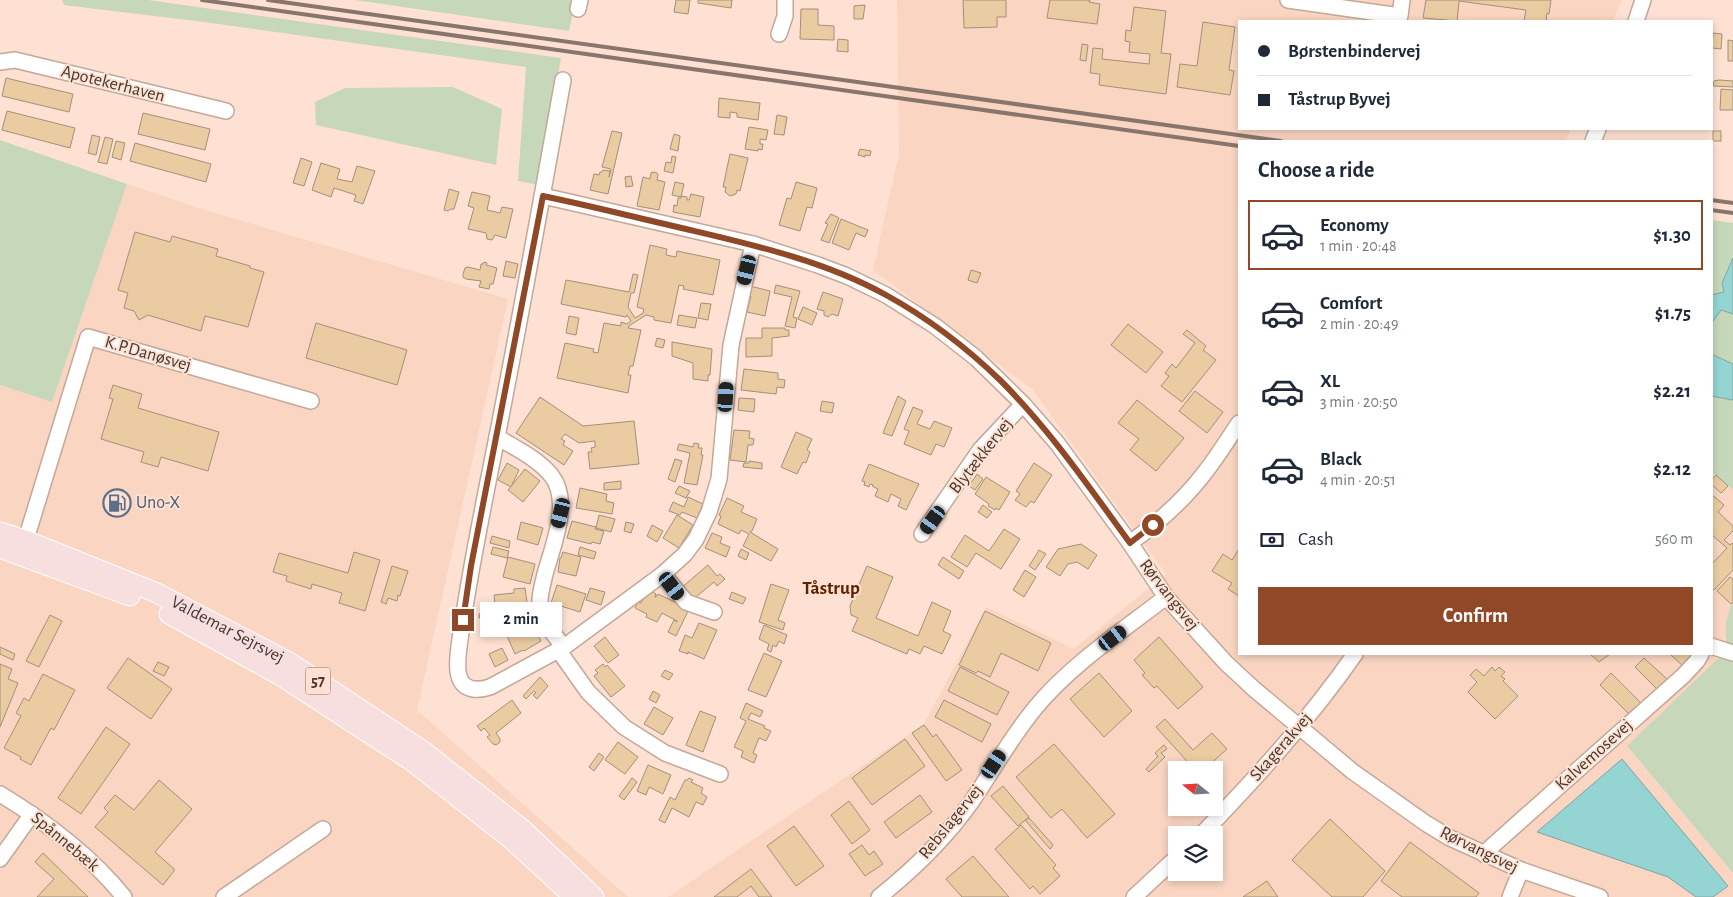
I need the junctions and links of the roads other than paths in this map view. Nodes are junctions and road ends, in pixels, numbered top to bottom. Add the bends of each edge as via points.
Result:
1 (786, 0) edge
2 (1288, 0) edge
3 (1402, 0) edge
4 (1644, 0) edge
5 (1636, 20) edge
6 (778, 34) dead end
7 (0, 62) edge
8 (563, 80) dead end
9 (226, 111) dead end
10 (543, 196) junction
11 (753, 244) junction
12 (311, 401) dead end
13 (1023, 404) junction
14 (1238, 424) edge
15 (497, 437) junction
16 (0, 532) edge
17 (922, 534) dead end
18 (1130, 543) junction
19 (0, 548) edge
20 (23, 548) junction
21 (663, 574) junction
22 (1166, 597) junction
23 (714, 612) dead end
24 (1713, 647) edge
25 (562, 649) junction
26 (1733, 653) edge
27 (1354, 655) edge
28 (1700, 655) edge
29 (1300, 727) junction
30 (720, 774) dead end
31 (0, 794) edge
32 (32, 814) junction
33 (1210, 826) edge
34 (323, 829) dead end
35 (1485, 856) junction
36 (0, 859) edge
37 (1168, 865) edge
38 (1521, 870) junction
39 (124, 897) edge
40 (224, 897) edge
41 (574, 897) edge
42 (594, 897) edge
43 (880, 897) edge
44 (1134, 897) edge
45 (1510, 897) edge
46 (1600, 897) edge

1 - 6 street via 785,16
2 - 3 street via 1400,16
4 - 5 street
7 - 9 street, Apotekerhaven via 15,60
8 - 10 street
10 - 11 street, Rørvangsvej
10 - 15 street
11 - 13 street, Rørvangsvej via 840,274 886,295 935,326 976,358
11 - 21 street via 731,345 719,479 696,539
12 - 20 street, K.P.Danøsvej via 88,337
13 - 17 street, Blytækkervej via 980,450
13 - 18 street, Rørvangsvej via 1057,443
14 - 18 street via 1206,471 1180,501
15 - 25 street via 544,468 561,495 561,513 540,602 544,620
15 - 25 street via 471,566 458,674 468,688 484,689
16 - 20 main road, Valdemar Sejrsvej / 57
18 - 22 street, Rørvangsvej
19 - 20 main road, Valdemar Sejrsvej / 57
20 - 41 main road, Valdemar Sejrsvej / 57 via 152,604 281,676 413,762 512,840
20 - 42 main road, Valdemar Sejrsvej / 57 via 157,594 289,662 422,750 521,828
21 - 23 street via 686,602
21 - 25 street
22 - 29 street, Rørvangsvej via 1226,663
22 - 43 street, Rebslagervej via 1050,691 1015,734 972,801 949,830
24 - 26 street
25 - 30 street via 588,692 624,727 665,753
27 - 29 street, Skagerakvej
28 - 35 street, Kalvemosevej via 1683,676 1490,848
29 - 33 street, Skagerakvej
29 - 35 street, Rørvangsvej via 1352,772 1427,824
31 - 32 street, Spånnebæk
32 - 36 street
32 - 39 street, Spånnebæk via 68,840
34 - 40 street
35 - 38 street, Rørvangsvej
37 - 44 street
38 - 45 street
38 - 46 street, Rørvangsvej

